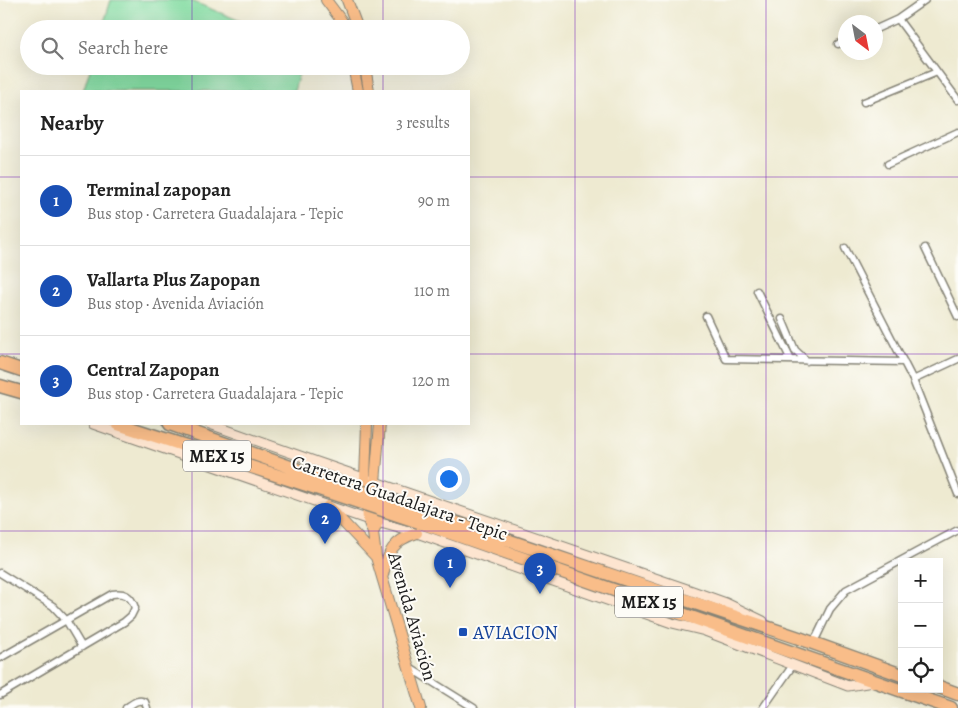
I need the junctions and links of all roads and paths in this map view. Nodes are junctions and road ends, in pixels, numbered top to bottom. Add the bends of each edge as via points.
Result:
1 (326, 0) edge
2 (347, 0) edge
3 (925, 0) edge
4 (898, 19) junction
5 (342, 20) edge
6 (355, 20) edge
7 (883, 25) edge
8 (937, 72) junction
9 (355, 75) edge
10 (366, 75) edge
11 (358, 90) edge
12 (369, 90) edge
13 (958, 100) edge
14 (864, 102) dead end
15 (958, 132) edge
16 (888, 164) dead end
17 (845, 248) dead end
18 (926, 248) dead end
19 (757, 291) dead end
20 (706, 316) dead end
21 (958, 317) edge
22 (782, 319) dead end
23 (958, 359) edge
24 (792, 360) junction
25 (807, 360) junction
26 (904, 362) junction
27 (913, 380) junction
28 (0, 386) edge
29 (20, 392) edge
30 (96, 425) edge
31 (121, 425) edge
32 (173, 425) edge
33 (213, 425) edge
34 (367, 425) edge
35 (380, 425) edge
36 (316, 462) junction
37 (370, 480) junction
38 (318, 483) junction
39 (958, 494) edge
40 (302, 497) junction
41 (429, 500) junction
42 (328, 506) junction
43 (373, 521) junction
44 (420, 522) junction
45 (958, 530) edge
46 (376, 556) junction
47 (0, 573) edge
48 (382, 576) junction
49 (66, 620) junction
50 (799, 638) junction
51 (812, 643) junction
52 (82, 647) junction
53 (0, 658) edge
54 (793, 665) junction
55 (409, 668) junction
56 (898, 674) edge
57 (878, 682) junction
58 (943, 688) edge
59 (958, 694) edge
60 (0, 695) edge
61 (126, 708) edge
62 (147, 708) edge
63 (421, 708) edge
64 (474, 708) edge
65 (763, 708) edge
66 (952, 708) edge

1 - 5 main road
2 - 6 main road
3 - 4 street
4 - 7 street
4 - 8 street
8 - 13 street
8 - 14 street
9 - 11 main road
10 - 12 main road
15 - 16 street
17 - 26 street
18 - 21 street
19 - 24 street
20 - 24 street via 726,359
22 - 25 street via 795,350
23 - 27 street
24 - 25 street
25 - 26 street
26 - 27 street
27 - 39 street
28 - 29 highway
30 - 40 main road
31 - 38 highway, Carretera Guadalajara - Tepic / MEX 15
32 - 38 highway, Carretera Guadalajara - Tepic / MEX 15
33 - 36 main road
34 - 37 main road
35 - 37 main road
36 - 37 main road
36 - 40 main road via 326,477 323,492 315,497
37 - 41 main road
37 - 43 main road, Avenida Aviación
38 - 44 highway, Carretera Guadalajara - Tepic / MEX 15, bridge
40 - 42 main road
41 - 44 main road via 412,515 412,523
41 - 50 main road via 726,603
42 - 43 main road
42 - 46 main road
43 - 44 main road
43 - 46 main road, Avenida Aviación
44 - 48 main road via 388,554
44 - 50 highway, Carretera Guadalajara - Tepic / MEX 15
44 - 54 main road via 672,623 705,631
44 - 57 highway, Carretera Guadalajara - Tepic / MEX 15
45 - 51 street via 846,590 830,609
46 - 48 main road, Avenida Aviación
47 - 49 street via 53,606
48 - 55 main road, Avenida Aviación
49 - 52 street
49 - 52 street via 112,594 122,592 133,601 135,608 131,616
49 - 53 street
50 - 51 highway, Carretera Guadalajara - Tepic / MEX 15
51 - 56 highway, Carretera Guadalajara - Tepic / MEX 15
52 - 60 street
54 - 57 main road via 848,686
54 - 65 street
55 - 63 main road, Avenida Aviación
55 - 64 street
57 - 66 highway, Carretera Guadalajara - Tepic / MEX 15
58 - 59 highway
61 - 62 street via 141,700

